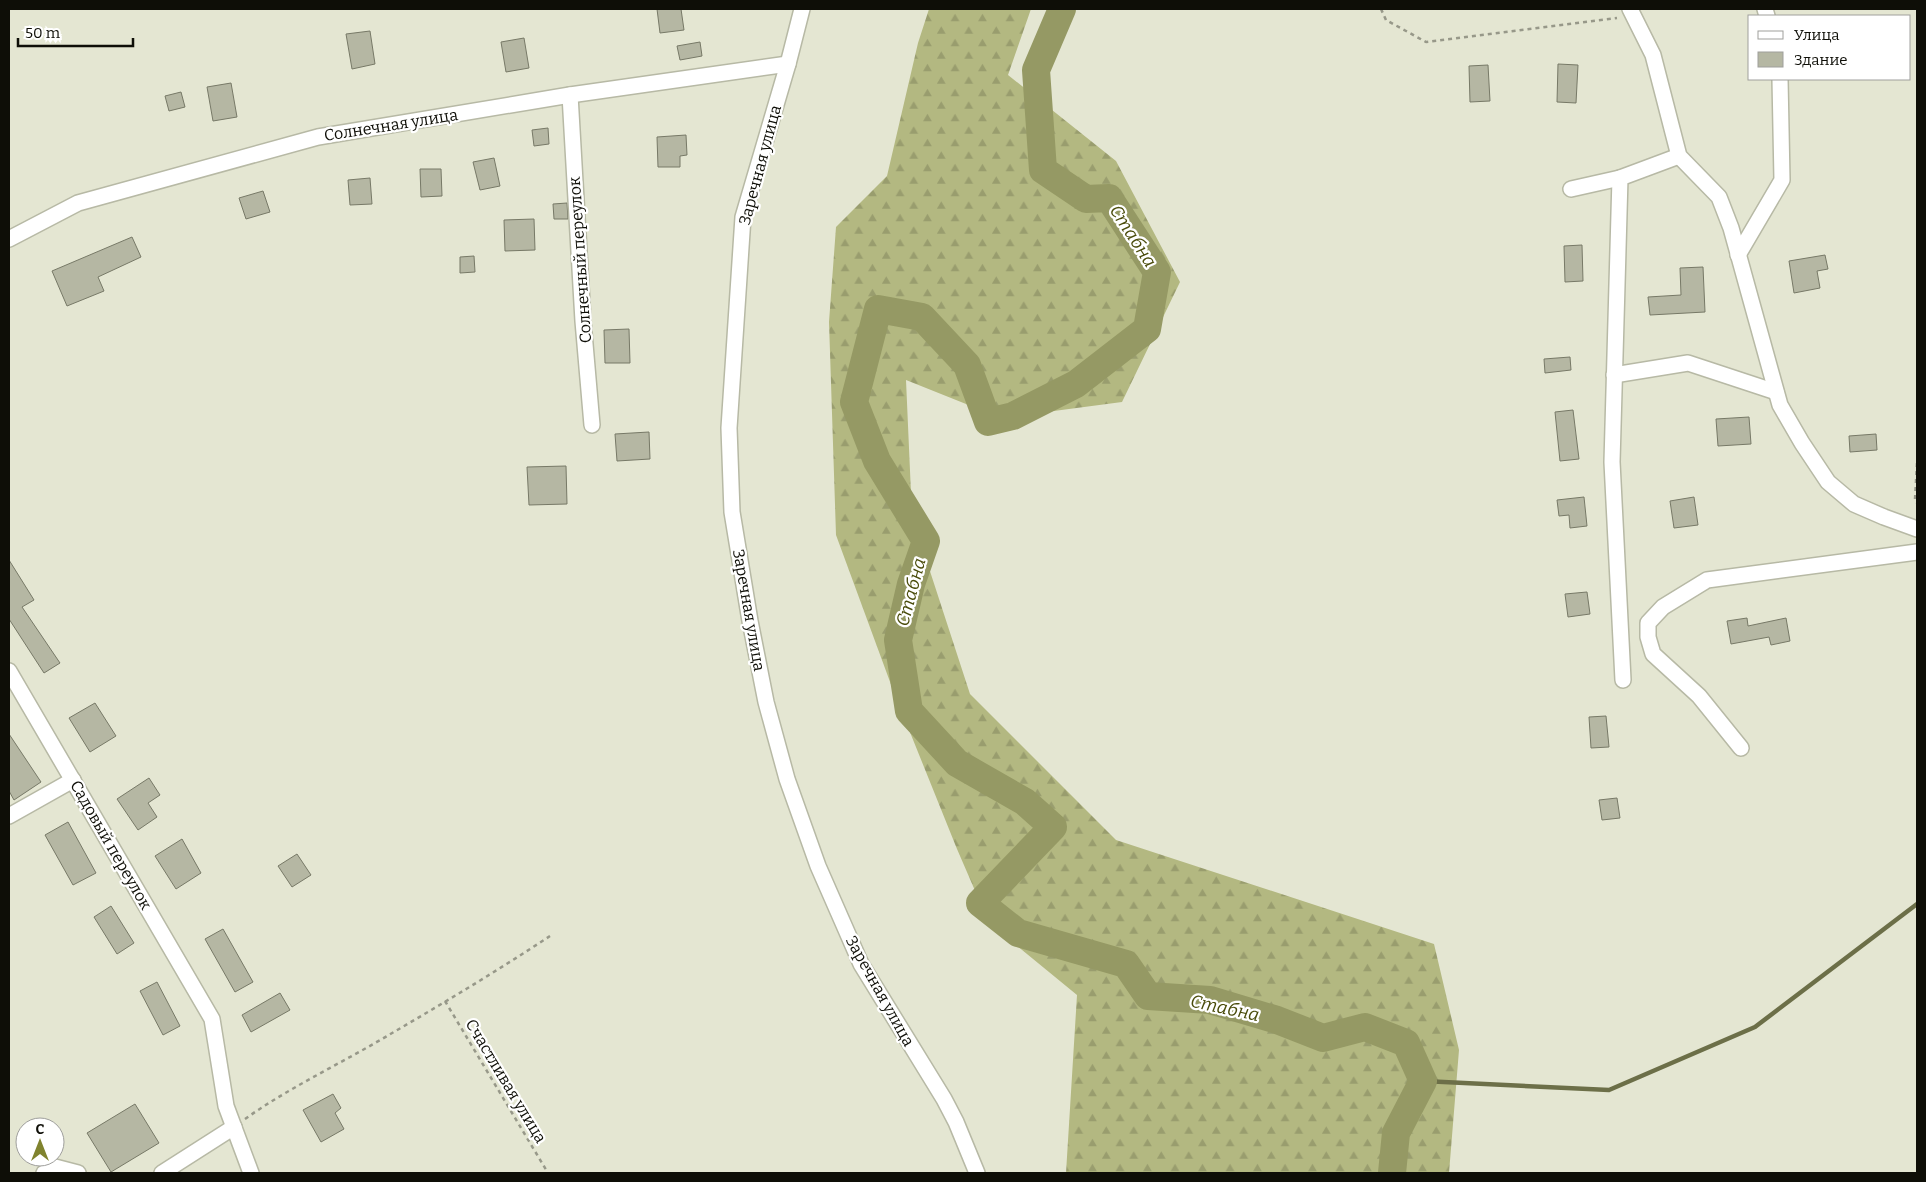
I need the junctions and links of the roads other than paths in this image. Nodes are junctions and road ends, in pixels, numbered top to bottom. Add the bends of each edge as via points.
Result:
1 (802, 9) edge
2 (1632, 12) edge
3 (788, 64) junction
4 (1780, 80) edge
5 (570, 95) junction
6 (1679, 156) junction
7 (1620, 178) junction
8 (1571, 189) dead end
9 (9, 239) edge
10 (1738, 255) junction
11 (1614, 375) junction
12 (1776, 392) junction
13 (592, 425) dead end
14 (1917, 529) edge
15 (1917, 552) edge
16 (9, 671) edge
17 (1623, 680) dead end
18 (1741, 748) dead end
19 (73, 780) junction
20 (9, 816) edge
21 (234, 1127) junction
22 (44, 1173) edge
23 (78, 1173) edge
24 (162, 1173) edge
25 (252, 1173) edge
26 (976, 1173) edge

1 - 3 street, Заречная улица
2 - 6 street via 1653,55
3 - 5 street, Солнечная улица
3 - 26 street, Заречная улица via 743,217 734,344 729,428 732,512 750,621 766,702 787,779 818,866 861,964 944,1099
4 - 10 street via 1782,180
5 - 9 street, Солнечная улица via 318,136 78,203
5 - 13 street, Солнечный переулок
6 - 7 street
6 - 10 street via 1719,197
7 - 8 street
7 - 11 street
10 - 12 street
11 - 12 street via 1688,363
11 - 17 street via 1612,462
12 - 14 street via 1780,405 1828,482 1854,504
15 - 18 street via 1707,580 1663,607 1648,624 1653,654 1699,696
16 - 19 street, Садовый переулок
19 - 20 street
19 - 21 street, Садовый переулок via 212,1019 226,1106
21 - 24 street
21 - 25 street
22 - 23 street via 54,1167

